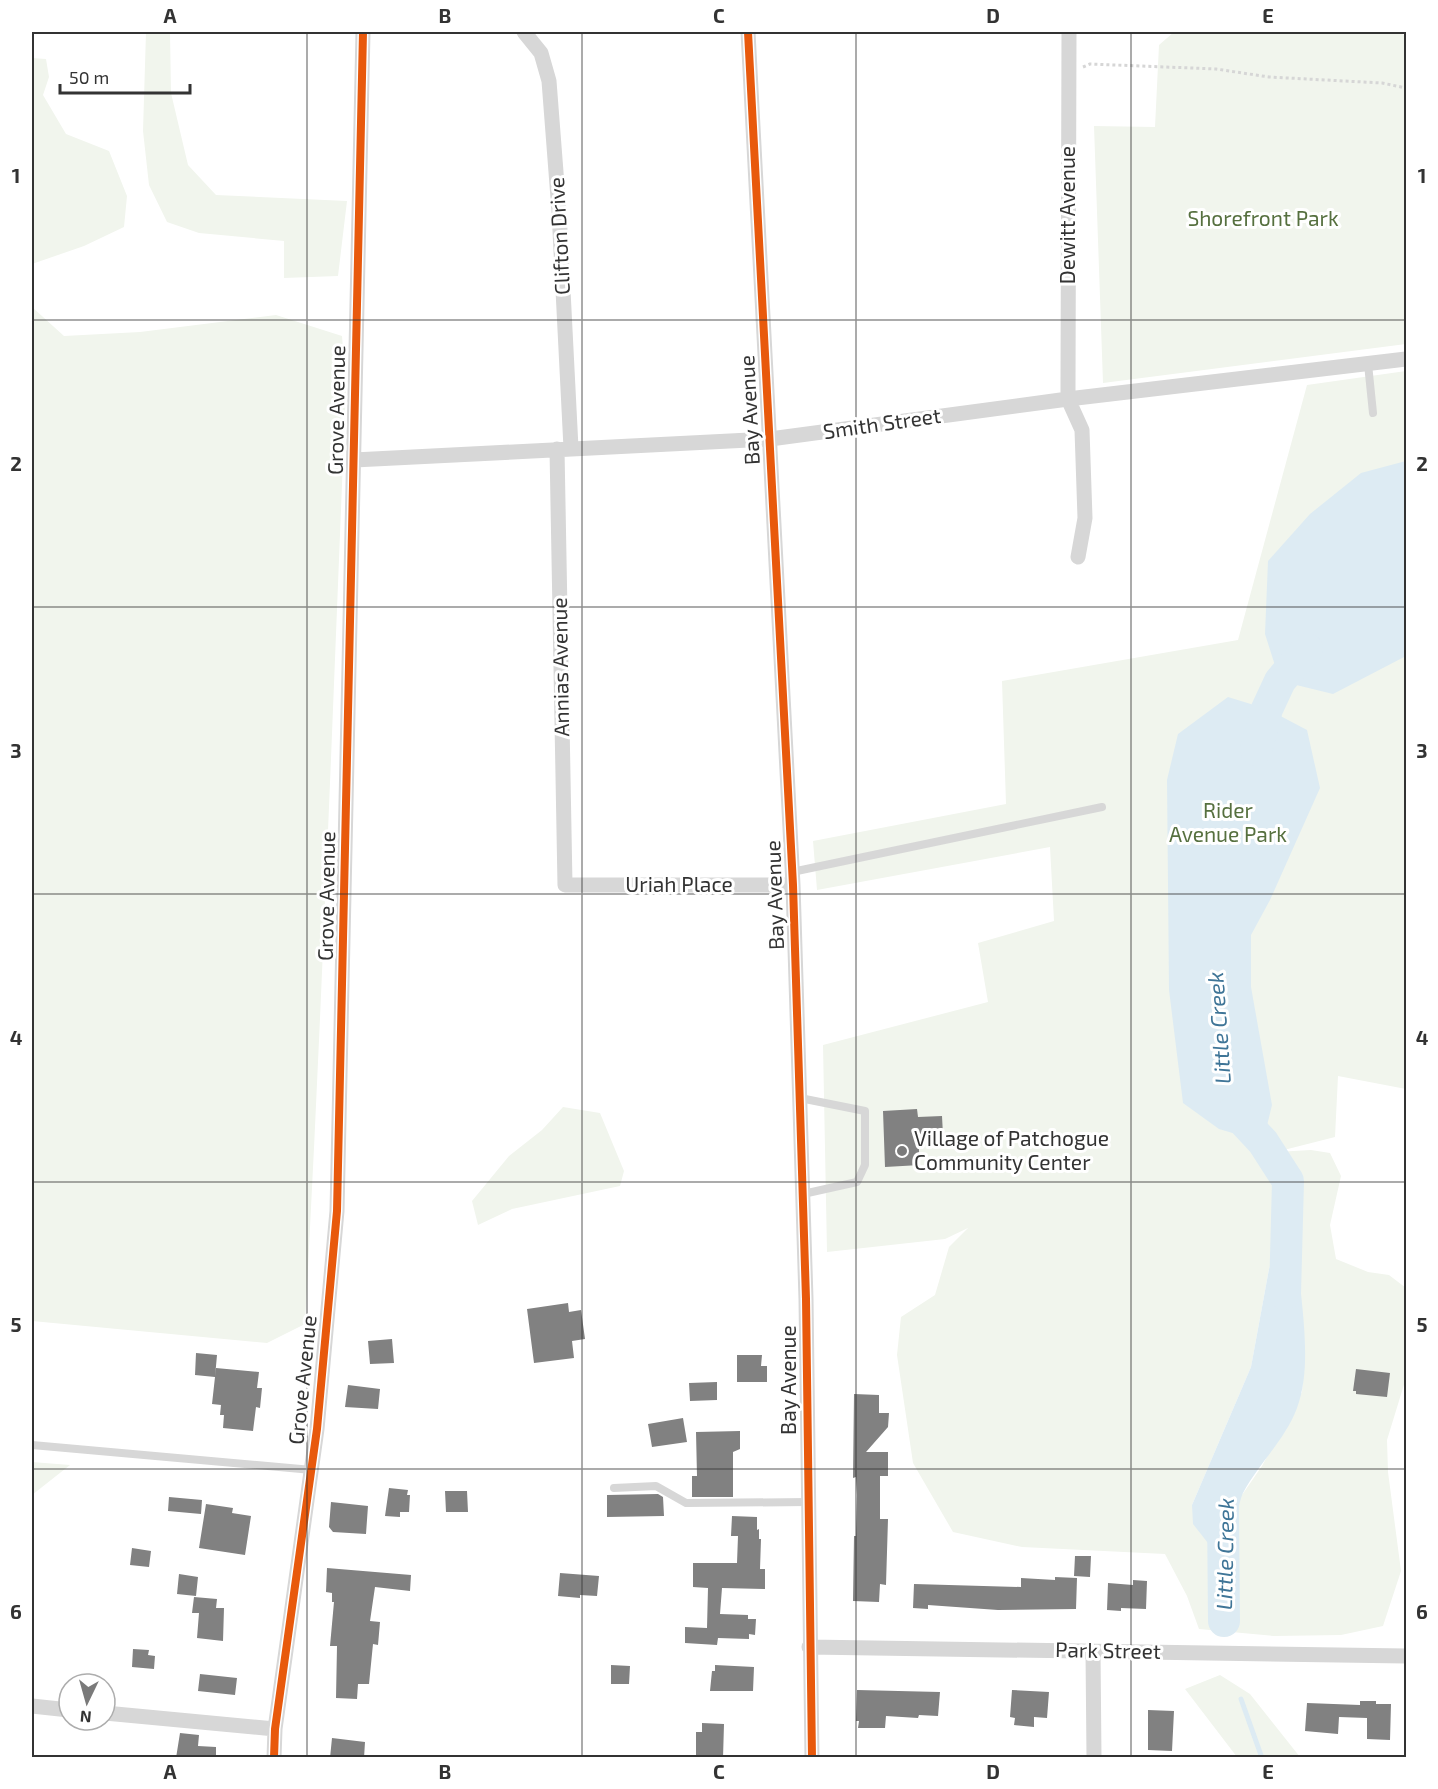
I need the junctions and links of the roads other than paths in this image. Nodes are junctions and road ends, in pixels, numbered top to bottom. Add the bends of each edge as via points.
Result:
1 (363, 32) edge
2 (524, 32) edge
3 (748, 32) edge
4 (1069, 32) edge
5 (1407, 359) edge
6 (1368, 364) junction
7 (1068, 399) junction
8 (1373, 413) dead end
9 (770, 439) junction
10 (564, 449) junction
11 (354, 460) junction
12 (1078, 557) dead end
13 (1102, 807) dead end
14 (793, 879) junction
15 (565, 885) joint
16 (800, 1098) junction
17 (803, 1194) junction
18 (32, 1445) edge
19 (312, 1470) junction
20 (614, 1488) dead end
21 (808, 1502) junction
22 (809, 1647) junction
23 (1093, 1651) junction
24 (1407, 1656) edge
25 (32, 1706) edge
26 (57, 1709) edge
27 (117, 1714) edge
28 (274, 1729) junction
29 (274, 1758) edge
30 (812, 1758) edge
31 (1094, 1758) edge

1 - 11 street, Grove Avenue
2 - 10 street, Clifton Drive via 541,52 549,81 559,211
3 - 9 street, Bay Avenue
4 - 7 street, Dewitt Avenue
5 - 6 street, Smith Street
6 - 7 street, Smith Street
6 - 8 lane
7 - 9 street, Smith Street
7 - 12 street via 1082,430 1085,518
9 - 10 street, Smith Street
9 - 14 street, Bay Avenue
10 - 11 street, Smith Street
10 - 15 street, Annias Avenue
11 - 19 street, Grove Avenue via 337,1211
13 - 14 lane
14 - 15 street, Uriah Place
14 - 16 street, Bay Avenue
16 - 17 street, Bay Avenue
16 - 17 lane via 865,1111 865,1165 857,1182
17 - 21 street, Bay Avenue
18 - 19 lane
19 - 28 street, Grove Avenue
20 - 21 lane via 656,1486 686,1503
21 - 22 street, Bay Avenue
22 - 23 street, Park Street
22 - 30 street, Bay Avenue
23 - 24 street, Park Street
23 - 31 street
25 - 26 street
27 - 28 street
28 - 29 street, Grove Avenue

